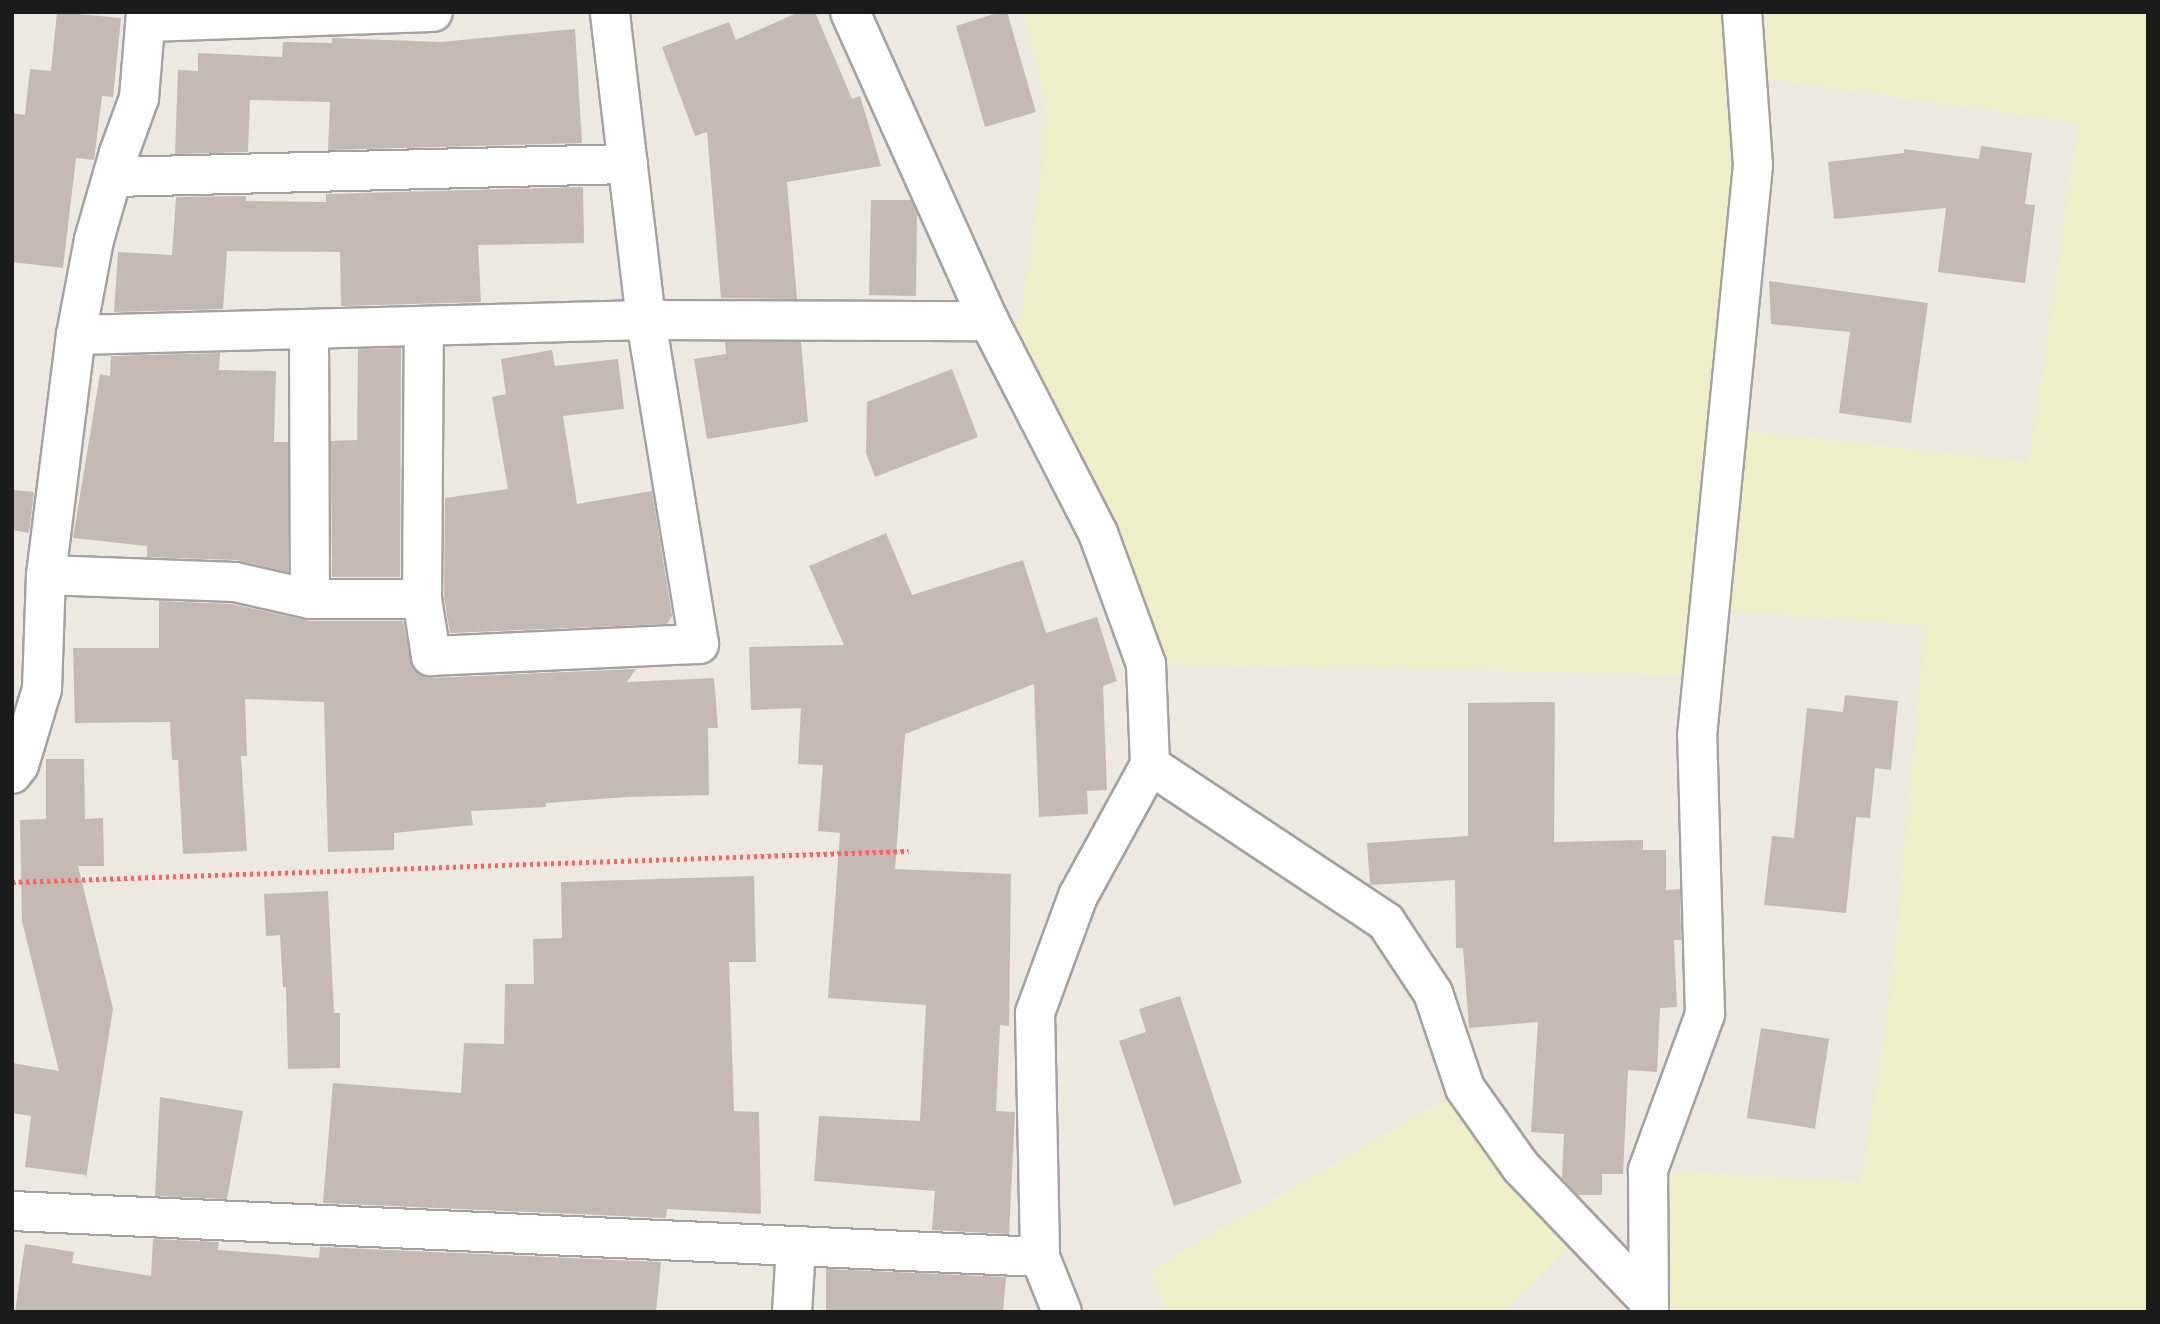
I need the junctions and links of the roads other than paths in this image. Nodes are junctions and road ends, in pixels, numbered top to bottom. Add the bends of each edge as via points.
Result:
1 (433, 12) edge
2 (610, 12) edge
3 (850, 12) edge
4 (1742, 12) edge
5 (146, 17) edge
6 (628, 164) junction
7 (113, 177) junction
8 (646, 320) junction
9 (989, 321) junction
10 (424, 327) junction
11 (309, 330) junction
12 (76, 335) junction
13 (46, 575) junction
14 (310, 599) junction
15 (422, 599) junction
16 (1150, 765) junction
17 (12, 774) edge
18 (12, 1211) edge
19 (796, 1246) junction
20 (1040, 1257) junction
21 (1648, 1306) edge
22 (792, 1312) edge
23 (1062, 1312) edge

1 - 5 street
2 - 6 street
3 - 9 street
4 - 21 street via 1753,165 1697,736 1706,1014 1648,1170
5 - 7 street via 139,98
6 - 7 street
6 - 8 street
7 - 12 street via 94,240
8 - 9 street
8 - 10 street
8 - 15 street via 699,644 431,656
9 - 16 street via 1098,533 1146,664
10 - 11 street
10 - 15 street
11 - 12 street
11 - 14 street
12 - 13 street
13 - 14 street via 235,582
13 - 17 street via 43,689
14 - 15 street
16 - 20 street via 1078,896 1035,1013
16 - 21 street via 1386,922 1433,993 1465,1088 1521,1167
18 - 19 street
19 - 20 street
19 - 22 street
20 - 23 street

